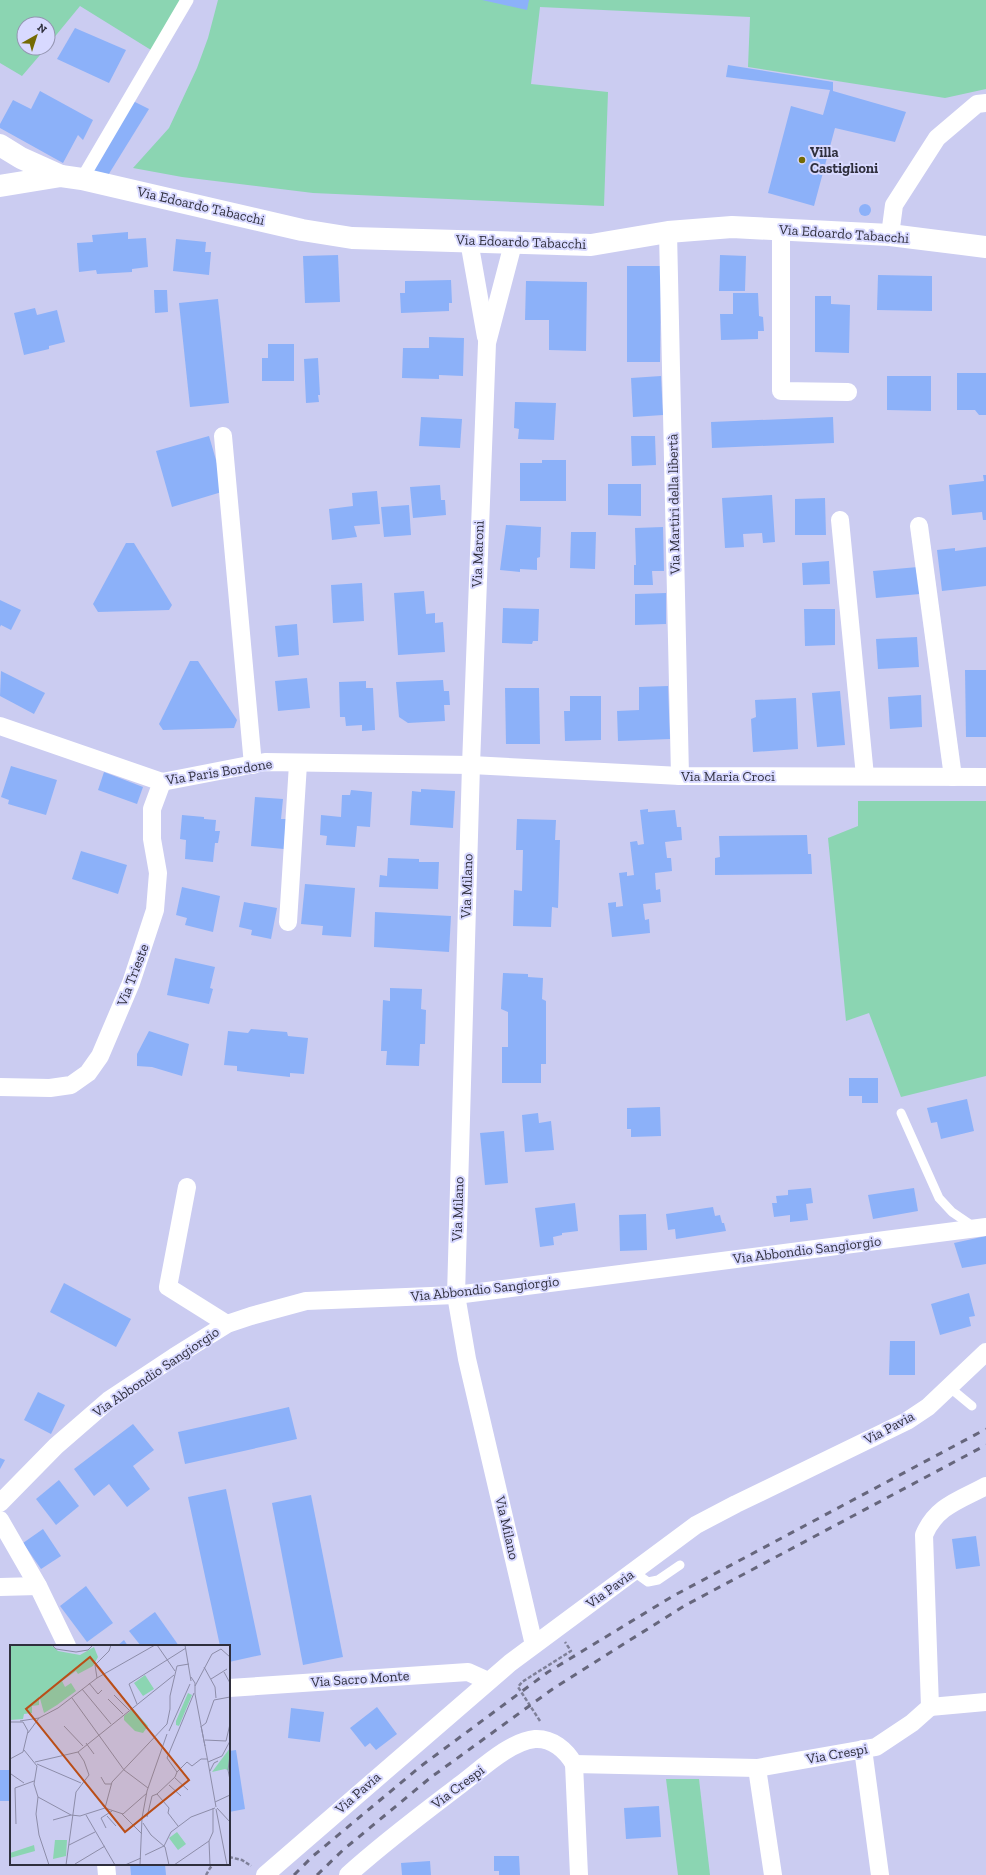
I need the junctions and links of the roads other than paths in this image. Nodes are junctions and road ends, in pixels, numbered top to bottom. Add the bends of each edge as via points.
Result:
1 (187, 0) edge
2 (986, 103) edge
3 (0, 145) edge
4 (71, 177) junction
5 (0, 186) edge
6 (781, 229) junction
7 (668, 232) junction
8 (890, 235) junction
9 (470, 241) junction
10 (513, 244) junction
11 (986, 247) edge
12 (487, 343) junction
13 (848, 392) dead end
14 (223, 436) dead end
15 (840, 520) dead end
16 (919, 526) dead end
17 (0, 726) edge
18 (298, 764) junction
19 (253, 765) junction
20 (471, 765) junction
21 (680, 776) junction
22 (865, 776) junction
23 (953, 777) junction
24 (986, 777) edge
25 (162, 782) junction
26 (288, 922) dead end
27 (0, 1087) edge
28 (901, 1113) dead end
29 (188, 1187) dead end
30 (982, 1228) edge
31 (456, 1295) junction
32 (227, 1324) junction
33 (986, 1352) edge
34 (949, 1387) junction
35 (972, 1406) dead end
36 (986, 1486) edge
37 (0, 1503) edge
38 (0, 1520) edge
39 (680, 1565) dead end
40 (634, 1572) junction
41 (38, 1586) junction
42 (0, 1587) edge
43 (67, 1645) edge
44 (534, 1645) junction
45 (488, 1681) junction
46 (230, 1688) edge
47 (986, 1702) edge
48 (930, 1707) junction
49 (863, 1749) junction
50 (574, 1764) junction
51 (757, 1768) junction
52 (265, 1875) edge
53 (348, 1875) edge
54 (579, 1875) edge
55 (773, 1875) edge
56 (880, 1875) edge

1 - 4 street
2 - 8 street via 977,104 937,138 894,205
3 - 4 street, Via Edoardo Tabacchi via 21,158
4 - 5 street, Via Edoardo Tabacchi
4 - 9 street, Via Edoardo Tabacchi via 302,230 352,238
6 - 7 street, Via Edoardo Tabacchi via 732,227
6 - 8 street, Via Edoardo Tabacchi
6 - 13 street via 781,391
7 - 10 street, Via Edoardo Tabacchi via 591,245
7 - 21 street, Via Martiri della libertà
8 - 11 street, Via Edoardo Tabacchi
9 - 10 street, Via Edoardo Tabacchi
9 - 12 street, Via Maroni
10 - 12 street, Via Maroni
12 - 20 street, Via Maroni
14 - 19 street
15 - 22 street
16 - 23 street
17 - 25 street, Via Paris Bordone
18 - 19 street, Via Paris Bordone via 265,762
18 - 20 street, Via Paris Bordone
18 - 26 street
19 - 25 street, Via Paris Bordone
20 - 21 street, Via Maria Croci
20 - 31 street, Via Milano
21 - 22 street, Via Maria Croci
22 - 23 street, Via Maria Croci
23 - 24 street, Via Maria Croci
25 - 27 street, Via Trieste via 152,809 152,839 158,873 155,910 132,983 100,1056 88,1073 71,1085 50,1088
28 - 30 lane via 939,1198 952,1212
29 - 32 street via 168,1287
30 - 31 street, Via Abbondio Sangiorgio
31 - 32 street, Via Abbondio Sangiorgio via 306,1301
31 - 44 street, Via Milano via 467,1359
32 - 37 street, Via Abbondio Sangiorgio via 109,1400 56,1446
33 - 34 street, Via Pavia
34 - 35 lane
34 - 40 street, Via Pavia via 928,1407 907,1421 696,1526
36 - 48 street via 939,1511 929,1522 924,1535
38 - 41 street
39 - 40 lane via 658,1580 648,1582
40 - 44 street, Via Pavia
41 - 42 street
41 - 43 street
44 - 45 street, Via Pavia
45 - 46 street, Via Sacro Monte via 468,1672
45 - 52 street, Via Pavia
47 - 48 street
48 - 49 street, Via Crespi via 912,1724 876,1747
49 - 51 street, Via Crespi
49 - 56 street
50 - 51 street, Via Crespi
50 - 53 street, Via Crespi via 569,1755 548,1740 534,1739 520,1743 497,1757 432,1806
50 - 54 street
51 - 55 street

